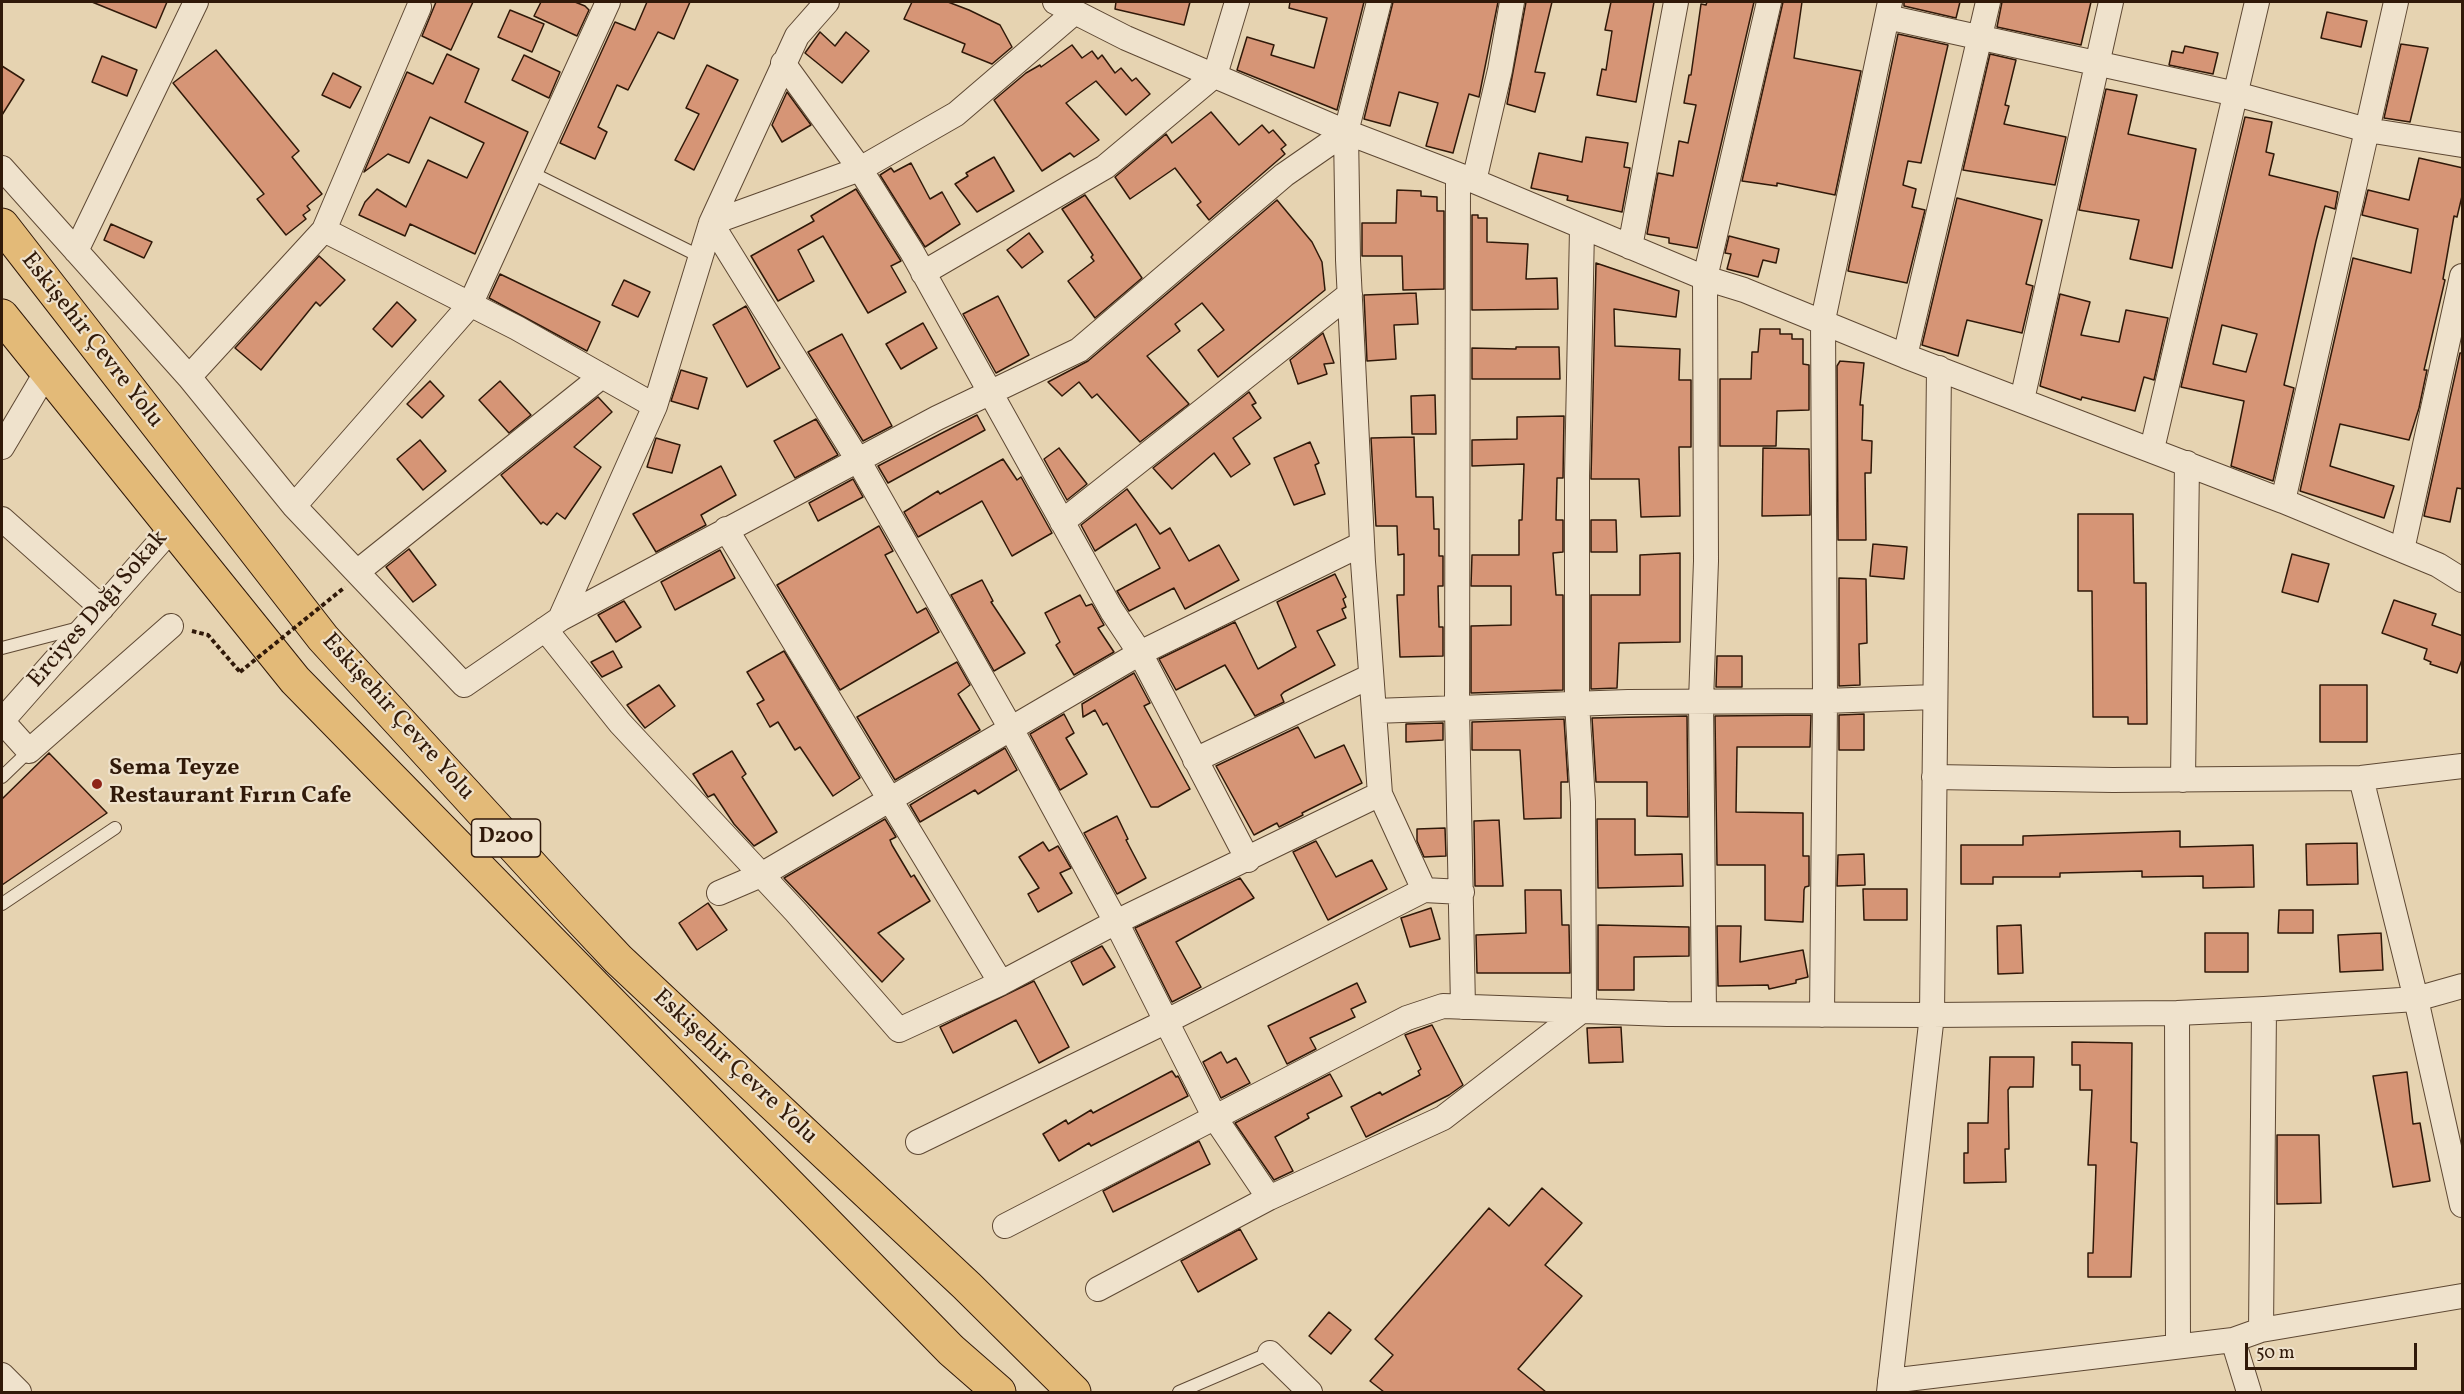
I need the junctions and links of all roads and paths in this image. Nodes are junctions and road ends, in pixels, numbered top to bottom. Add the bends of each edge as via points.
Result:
1 (196, 2) edge
2 (608, 2) edge
3 (827, 2) edge
4 (1237, 2) edge
5 (1379, 2) edge
6 (1512, 2) edge
7 (1676, 2) edge
8 (1769, 2) edge
9 (1988, 2) edge
10 (2111, 2) edge
11 (2257, 2) edge
12 (2396, 2) edge
13 (413, 3) edge
14 (1065, 7) edge
15 (1888, 9) edge
16 (1981, 37) junction
17 (783, 63) junction
18 (2098, 63) junction
19 (1215, 75) junction
20 (2236, 94) junction
21 (2367, 130) junction
22 (1346, 132) junction
23 (2463, 145) edge
24 (2, 168) edge
25 (860, 169) junction
26 (530, 172) junction
27 (1466, 178) junction
28 (711, 223) junction
29 (2, 225) edge
30 (1582, 229) junction
31 (324, 230) junction
32 (1630, 247) junction
33 (76, 251) junction
34 (699, 256) junction
35 (923, 273) junction
36 (2463, 276) edge
37 (1705, 278) junction
38 (1350, 294) junction
39 (470, 305) junction
40 (2, 316) edge
41 (1822, 320) junction
42 (1905, 356) junction
43 (1939, 368) junction
44 (45, 373) junction
45 (602, 376) junction
46 (189, 377) junction
47 (990, 393) junction
48 (2022, 400) junction
49 (655, 406) junction
50 (2, 447) edge
51 (2152, 449) junction
52 (858, 460) junction
53 (2187, 463) junction
54 (2283, 501) junction
55 (294, 506) junction
56 (2, 519) edge
57 (1062, 522) junction
58 (173, 526) junction
59 (726, 529) junction
60 (1362, 544) junction
61 (2402, 550) junction
62 (351, 579) junction
63 (2463, 580) edge
64 (102, 608) junction
65 (553, 624) junction
66 (171, 626) dead end
67 (85, 627) junction
68 (208, 635) dead end
69 (2, 648) edge
70 (1140, 653) junction
71 (1371, 676) junction
72 (1935, 697) junction
73 (1701, 701) junction
74 (1826, 701) junction
75 (1577, 704) junction
76 (1457, 708) junction
77 (1374, 711) junction
78 (2, 721) edge
79 (1010, 727) junction
80 (30, 751) junction
81 (1195, 760) junction
82 (2463, 766) edge
83 (2, 777) edge
84 (1934, 777) junction
85 (2361, 778) junction
86 (2183, 780) junction
87 (1380, 794) junction
88 (888, 800) junction
89 (115, 828) dead end
90 (1248, 860) junction
91 (761, 875) junction
92 (1424, 890) junction
93 (1462, 891) junction
94 (719, 893) dead end
95 (2, 904) edge
96 (1116, 922) junction
97 (1001, 983) junction
98 (2463, 986) edge
99 (2416, 999) junction
100 (1463, 1007) junction
101 (1584, 1009) junction
102 (2264, 1009) junction
103 (2177, 1013) junction
104 (1704, 1014) junction
105 (1822, 1015) junction
106 (1932, 1015) junction
107 (1167, 1021) junction
108 (1215, 1118) junction
109 (918, 1142) dead end
110 (1269, 1198) junction
111 (2463, 1205) edge
112 (1005, 1226) dead end
113 (1098, 1289) dead end
114 (2463, 1296) edge
115 (1010, 1327) junction
116 (2261, 1330) junction
117 (2233, 1340) junction
118 (2178, 1345) junction
119 (951, 1350) junction
120 (1270, 1353) joint
121 (2, 1375) edge
122 (1889, 1387) edge
123 (19, 1392) edge
124 (978, 1392) edge
125 (999, 1392) edge
126 (1074, 1392) edge
127 (1100, 1392) edge
128 (1179, 1392) edge
129 (1310, 1392) edge
130 (2249, 1392) edge

1 - 33 street
2 - 26 street
3 - 17 street via 797,36
4 - 19 street
5 - 22 street
6 - 27 street via 1500,70
7 - 32 street
8 - 37 street
9 - 16 street
10 - 18 street
11 - 20 street
12 - 21 street
13 - 31 street
14 - 19 street via 1126,38
14 - 25 street via 956,114
15 - 16 street
15 - 41 street
16 - 18 street
16 - 42 street
17 - 25 street
17 - 28 street
18 - 20 street
18 - 48 street
19 - 22 street
19 - 35 street via 1105,167
20 - 21 street
20 - 51 street
21 - 23 street
21 - 54 street
22 - 27 street
22 - 38 street
22 - 47 street via 1284,175 1079,350
24 - 33 street
25 - 28 street
25 - 35 street
26 - 34 lane
26 - 39 street
27 - 30 street
27 - 76 street
28 - 34 street
28 - 52 street
29 - 115 highway, Eskişehir Çevre Yolu / D200 via 323,638 396,718 618,959
30 - 32 street
30 - 75 street
31 - 39 street
31 - 46 street
32 - 37 street
33 - 46 street
34 - 49 street
35 - 47 street
36 - 61 street
37 - 41 street
37 - 73 street via 1707,561
38 - 57 street
38 - 60 street
39 - 45 street
39 - 55 street
40 - 44 highway, Eskişehir Çevre Yolu / D200
41 - 42 street
41 - 74 street
42 - 43 street
43 - 48 street
43 - 72 street
44 - 50 street
44 - 58 highway, Eskişehir Çevre Yolu / D200
45 - 49 street
45 - 62 street
46 - 55 street
47 - 52 street
47 - 57 street
48 - 51 street
49 - 65 street
51 - 53 street
52 - 59 street
52 - 79 street
53 - 54 street
53 - 86 street
54 - 61 street
55 - 62 street
56 - 64 street
57 - 70 street
58 - 64 street, Erciyes Dağı Sokak
58 - 119 highway, Eskişehir Çevre Yolu / D200 via 295,680
59 - 65 street
59 - 88 street
60 - 70 street
60 - 71 street
61 - 63 street
62 - 65 street via 464,685
62 - 68 path, bridge via 240,672
64 - 67 street, Erciyes Dağı Sokak
65 - 91 street via 620,723
66 - 80 street
67 - 69 lane
67 - 78 street, Erciyes Dağı Sokak
70 - 79 street
70 - 81 street
71 - 77 street
71 - 81 street
72 - 74 street
72 - 84 street
73 - 74 street
73 - 75 street
73 - 104 street
74 - 105 street
75 - 76 street
75 - 101 street via 1583,802
76 - 77 street
76 - 93 street
77 - 87 street
78 - 80 street
79 - 88 street
79 - 96 street
80 - 83 lane
81 - 90 street
82 - 85 street
84 - 86 street
84 - 106 street
85 - 86 street
85 - 99 street
87 - 90 street
87 - 92 street
88 - 91 street
88 - 97 street
89 - 95 lane
90 - 96 street
91 - 94 street
91 - 97 street via 899,1030
92 - 93 street
92 - 107 street
93 - 100 street
96 - 97 street
96 - 107 street
98 - 99 street
99 - 102 street
99 - 111 street
100 - 101 street via 1520,1011
100 - 108 street via 1443,1006 1407,1018
101 - 104 street
101 - 110 street via 1443,1118
102 - 103 street
102 - 116 street
103 - 106 street
103 - 118 street
104 - 105 street
105 - 106 street
106 - 122 street
107 - 108 street
107 - 109 street
108 - 110 street
108 - 112 street
110 - 113 street
114 - 116 street
115 - 126 highway, Eskişehir Çevre Yolu / D200
115 - 127 highway
116 - 117 street
117 - 118 street
117 - 130 street
118 - 122 street
119 - 124 highway
119 - 125 highway, Eskişehir Çevre Yolu / D200
120 - 128 lane
120 - 129 street
121 - 123 street

